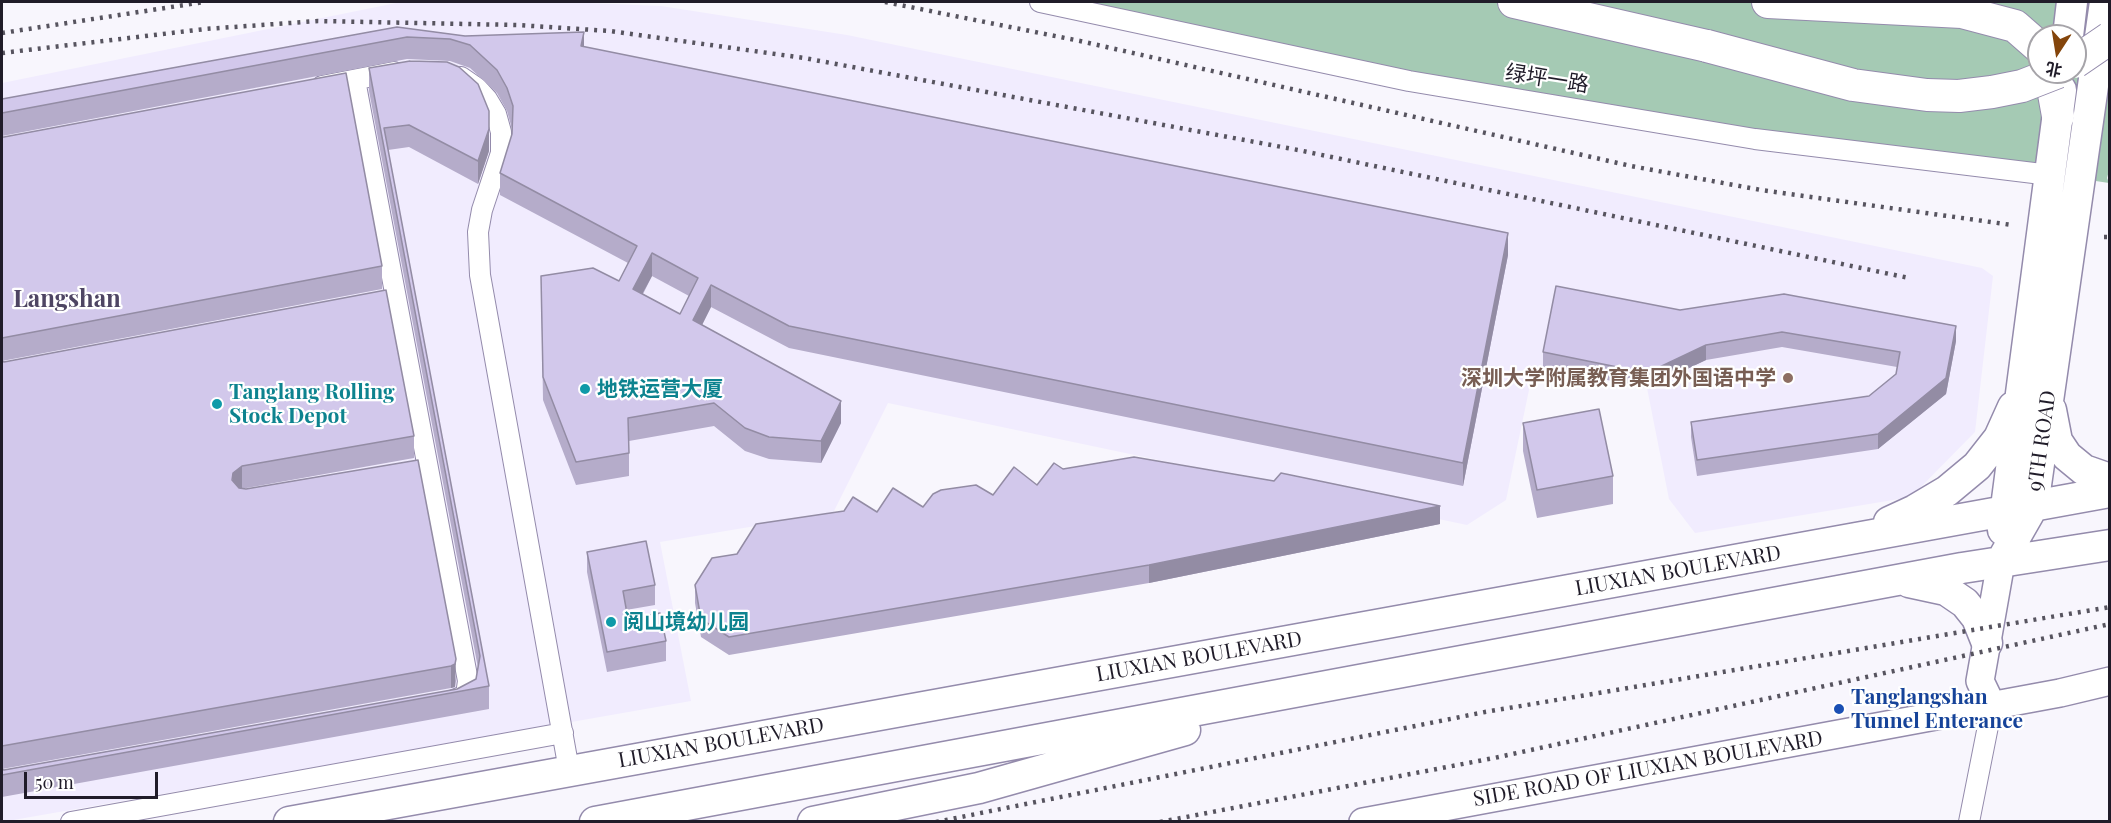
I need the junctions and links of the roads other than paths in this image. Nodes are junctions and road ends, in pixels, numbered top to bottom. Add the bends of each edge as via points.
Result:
1 (1040, 2) edge
2 (1514, 2) edge
3 (1768, 2) edge
4 (2072, 2) edge
5 (2104, 2) edge
6 (2069, 24) edge
7 (2027, 36) edge
8 (2109, 38) edge
9 (2087, 54) edge
10 (410, 70) edge
11 (439, 71) edge
12 (355, 80) junction
13 (2027, 84) edge
14 (2052, 84) edge
15 (2062, 84) edge
16 (308, 89) edge
17 (2058, 116) junction
18 (2050, 175) junction
19 (397, 298) junction
20 (374, 303) edge
21 (2037, 376) junction
22 (429, 468) junction
23 (406, 472) edge
24 (2109, 479) edge
25 (2109, 492) edge
26 (2019, 509) junction
27 (1826, 544) junction
28 (2109, 545) edge
29 (2001, 562) junction
30 (1897, 580) junction
31 (1987, 643) junction
32 (2109, 681) edge
33 (1349, 683) junction
34 (2109, 699) edge
35 (432, 704) edge
36 (1990, 715) junction
37 (563, 733) junction
38 (569, 770) junction
39 (71, 822) edge
40 (289, 822) edge
41 (595, 822) edge
42 (813, 822) edge
43 (1363, 822) edge
44 (1453, 822) edge
45 (1970, 822) edge

1 - 18 street, 绿坪一路 via 1409,81 1755,139
2 - 13 highway, bridge via 1707,46 1853,85 1959,96
3 - 7 highway via 1962,12 2015,26
4 - 6 main road
5 - 21 main road, 9TH ROAD
8 - 9 highway, bridge
10 - 12 street
11 - 37 street via 465,79 477,88 496,114 501,132 501,153 480,221 478,252 488,333
12 - 16 street
12 - 19 street
14 - 17 highway
15 - 17 main road, 9TH ROAD
17 - 18 main road, 9TH ROAD
18 - 21 main road, 9TH ROAD
19 - 20 street
19 - 22 street
21 - 24 main road via 2057,441 2067,456 2084,470
21 - 26 main road, 9TH ROAD
21 - 27 main road via 1977,465 1947,490 1878,527
22 - 23 street
22 - 35 street via 468,681 466,695
25 - 26 main road, LIUXIAN BOULEVARD
26 - 27 main road, LIUXIAN BOULEVARD
26 - 29 main road, 9TH ROAD
27 - 38 main road, LIUXIAN BOULEVARD
28 - 29 main road
29 - 30 main road
29 - 31 main road
30 - 31 main road via 1946,590 1965,603 1977,618
30 - 33 main road
31 - 36 main road via 1980,681
32 - 36 main road, SIDE ROAD OF LIUXIAN BOULEVARD
33 - 41 main road
33 - 42 main road via 1039,773
34 - 36 main road
36 - 43 main road, SIDE ROAD OF LIUXIAN BOULEVARD
36 - 44 main road
36 - 45 street
37 - 38 street
37 - 39 street
38 - 40 main road, LIUXIAN BOULEVARD

